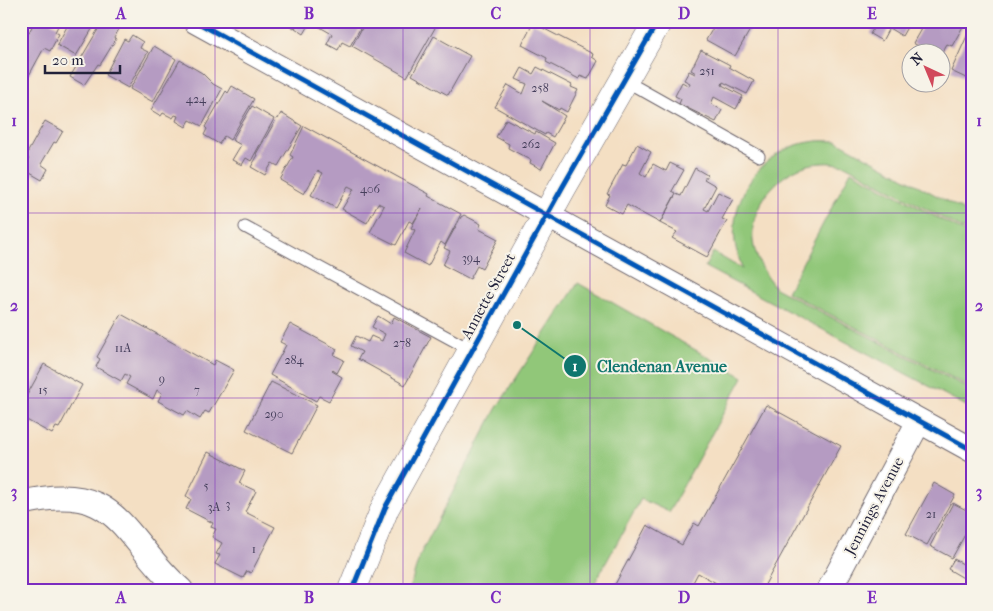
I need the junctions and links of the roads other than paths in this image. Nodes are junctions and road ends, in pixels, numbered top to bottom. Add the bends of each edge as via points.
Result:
1 (195, 21) edge
2 (658, 21) edge
3 (624, 80) junction
4 (759, 156) dead end
5 (547, 216) junction
6 (245, 227) dead end
7 (472, 350) junction
8 (919, 421) junction
9 (972, 450) edge
10 (21, 503) edge
11 (180, 590) edge
12 (352, 590) edge
13 (829, 590) edge

1 - 5 street
2 - 3 street, Annette Street
3 - 4 lane
3 - 5 street, Annette Street
5 - 7 street, Annette Street
5 - 8 street
6 - 7 lane
7 - 12 street, Annette Street via 384,508
8 - 9 street
8 - 13 street, Jennings Avenue
10 - 11 street via 68,496 99,505 118,520

